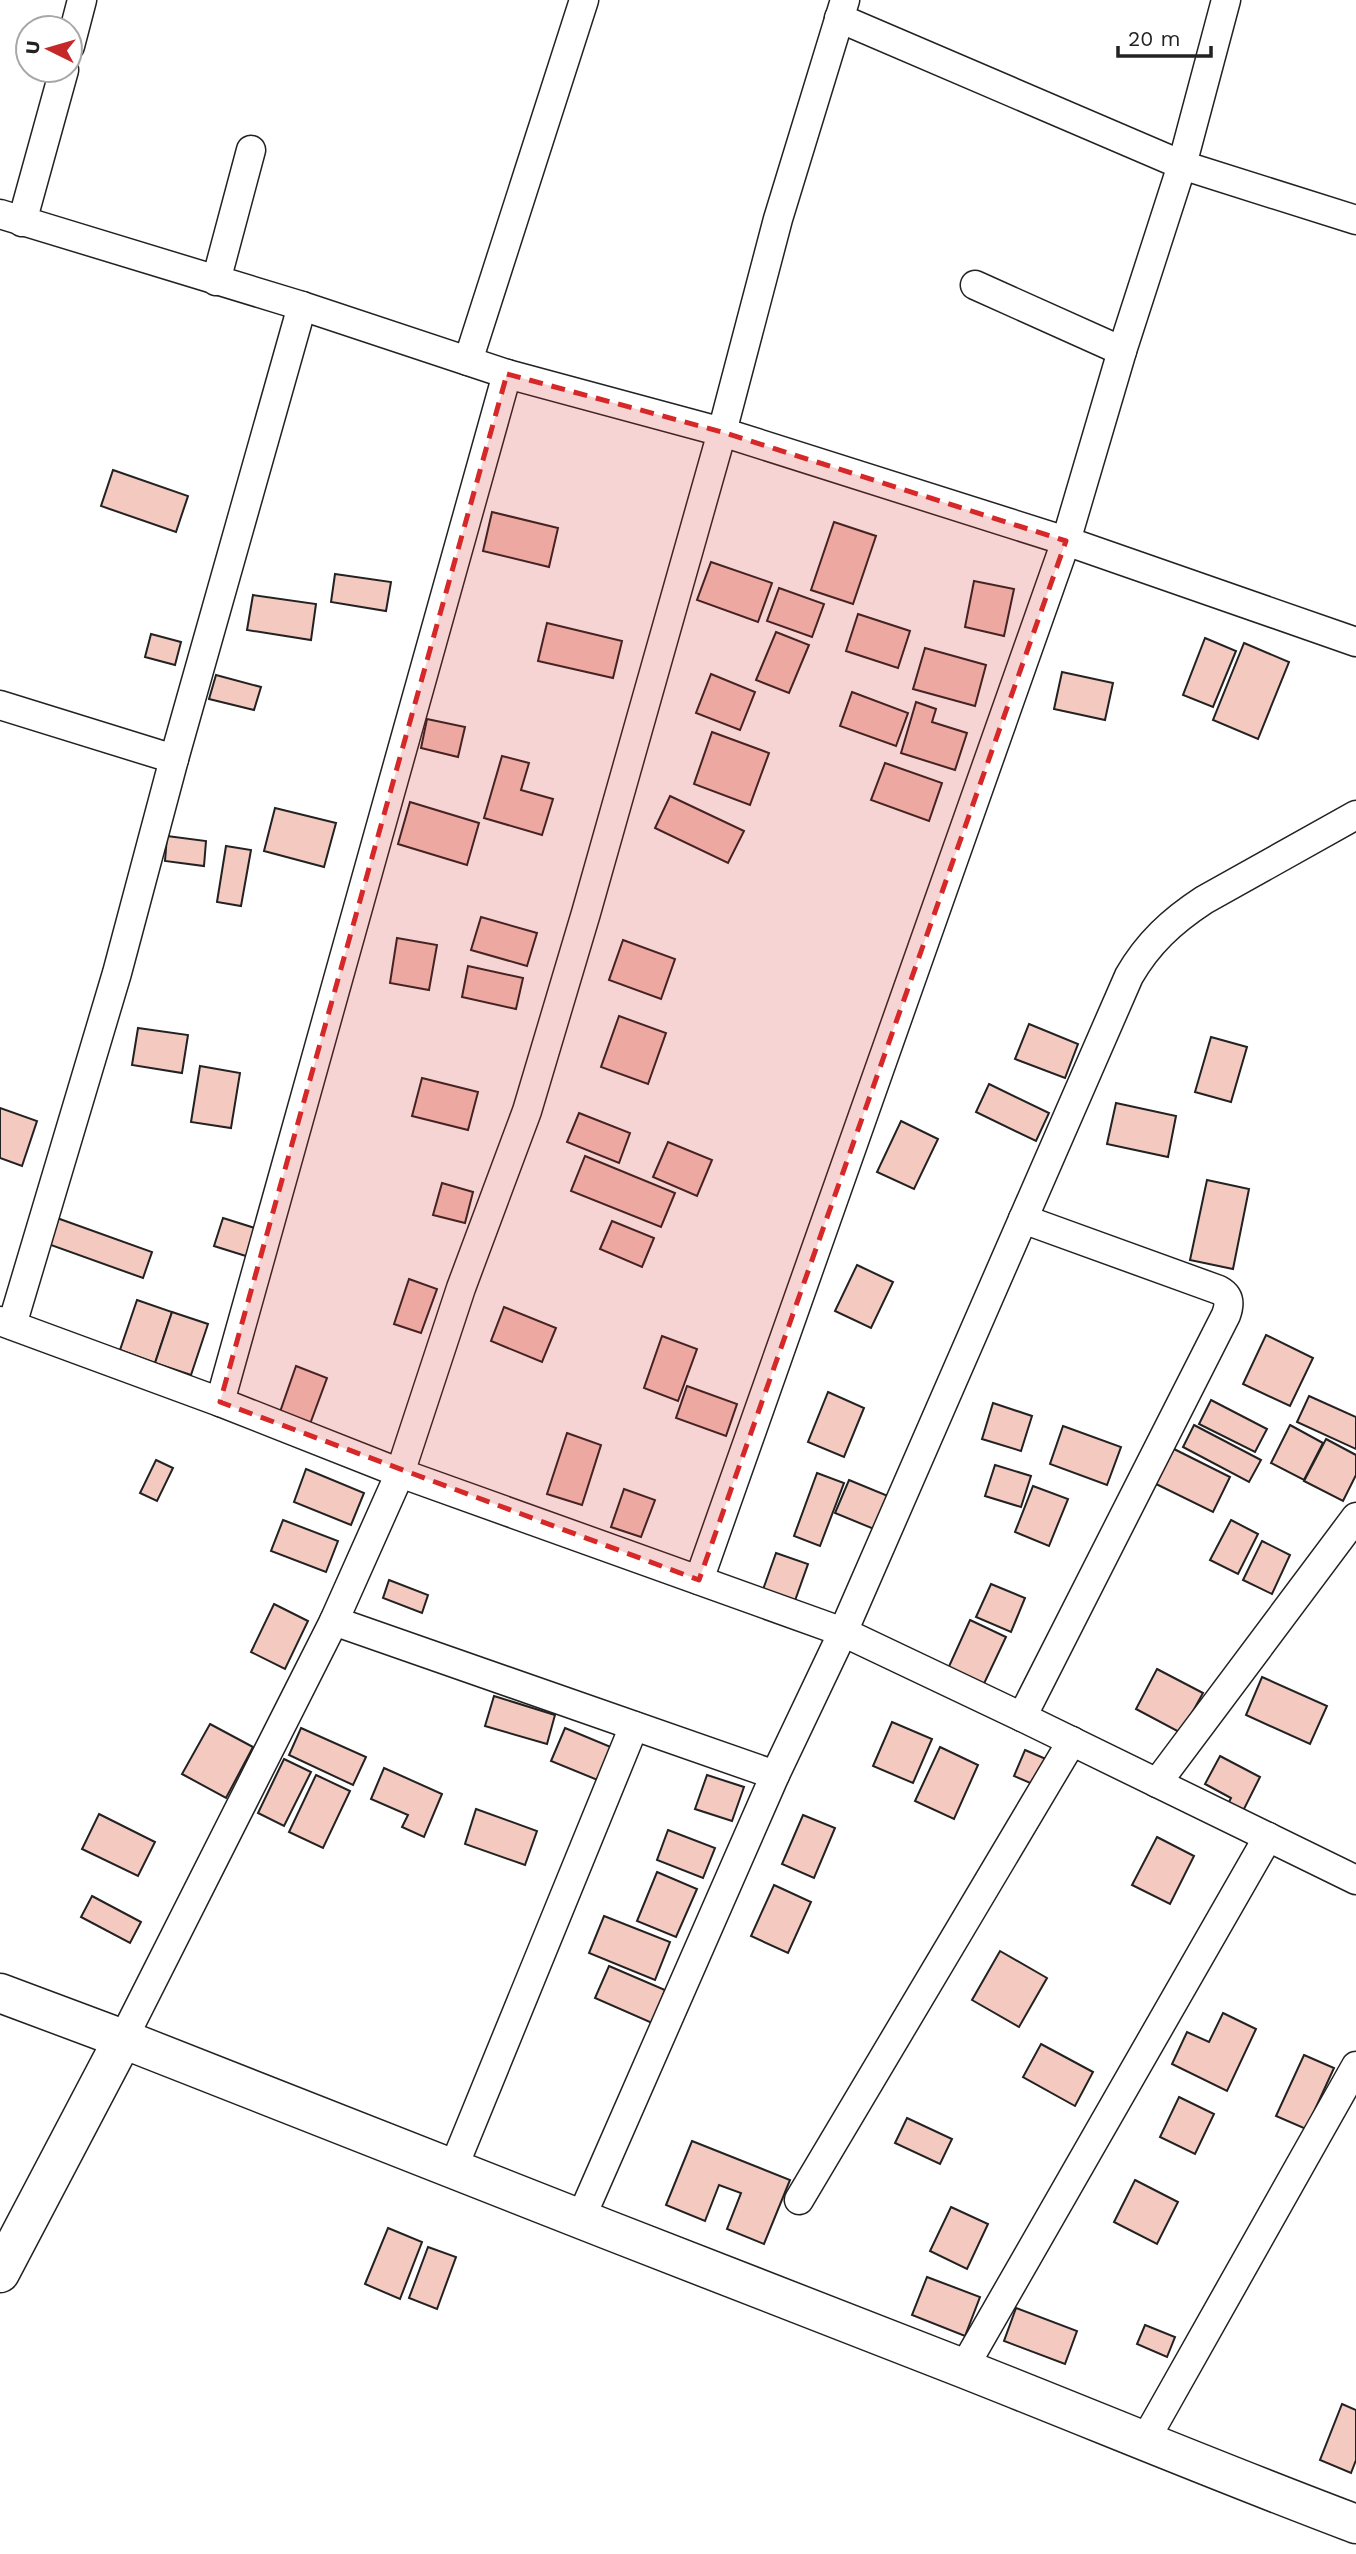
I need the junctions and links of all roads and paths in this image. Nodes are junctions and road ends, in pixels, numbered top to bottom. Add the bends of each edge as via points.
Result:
1 (584, 0) edge
2 (1226, 0) edge
3 (842, 9) edge
4 (59, 84) edge
5 (251, 149) dead end
6 (1182, 165) junction
7 (11, 218) edge
8 (1356, 220) edge
9 (216, 281) junction
10 (975, 285) dead end
11 (302, 306) junction
12 (1122, 351) junction
13 (468, 361) junction
14 (507, 374) junction
15 (722, 432) junction
16 (1066, 541) junction
17 (1356, 642) edge
18 (0, 705) edge
19 (174, 758) junction
20 (1356, 815) edge
21 (1023, 1219) junction
22 (6, 1323) edge
23 (220, 1402) junction
24 (400, 1473) junction
25 (1356, 1517) edge
26 (699, 1580) junction
27 (334, 1621) junction
28 (843, 1632) junction
29 (1023, 1717) junction
30 (634, 1726) junction
31 (1072, 1741) junction
32 (775, 1775) junction
33 (1157, 1783) junction
34 (1268, 1837) junction
35 (1356, 1880) edge
36 (0, 1993) edge
37 (123, 2039) junction
38 (1356, 2066) edge
39 (452, 2171) junction
40 (799, 2200) dead end
41 (580, 2220) junction
42 (0, 2273) edge
43 (963, 2369) junction
44 (1144, 2442) junction
45 (1356, 2524) edge

1 - 13 street
2 - 6 street
3 - 6 street
3 - 15 street via 778,219
4 - 7 street
5 - 9 street
6 - 8 street
6 - 12 street
7 - 9 street
9 - 11 street
10 - 12 street
11 - 13 street
11 - 19 street
12 - 16 street
13 - 14 street
14 - 15 street
14 - 23 street
15 - 16 street
15 - 24 street via 527,1111 461,1288
16 - 17 street
16 - 26 street
18 - 19 street
19 - 22 street via 117,973
20 - 21 street via 1204,900 1148,947 1120,995
21 - 28 street
21 - 29 street via 1219,1290 1229,1304
22 - 23 street
23 - 24 street
24 - 26 street
24 - 27 street
25 - 33 street
26 - 28 street
27 - 30 street
27 - 37 street
28 - 29 street
28 - 32 street
29 - 31 street
30 - 32 street
30 - 39 street
31 - 33 street
31 - 40 street
32 - 41 street
33 - 34 street
34 - 35 street
34 - 43 street
36 - 37 main road
37 - 39 main road
37 - 42 main road
38 - 44 street
39 - 41 main road
41 - 43 main road
43 - 44 main road
44 - 45 main road

